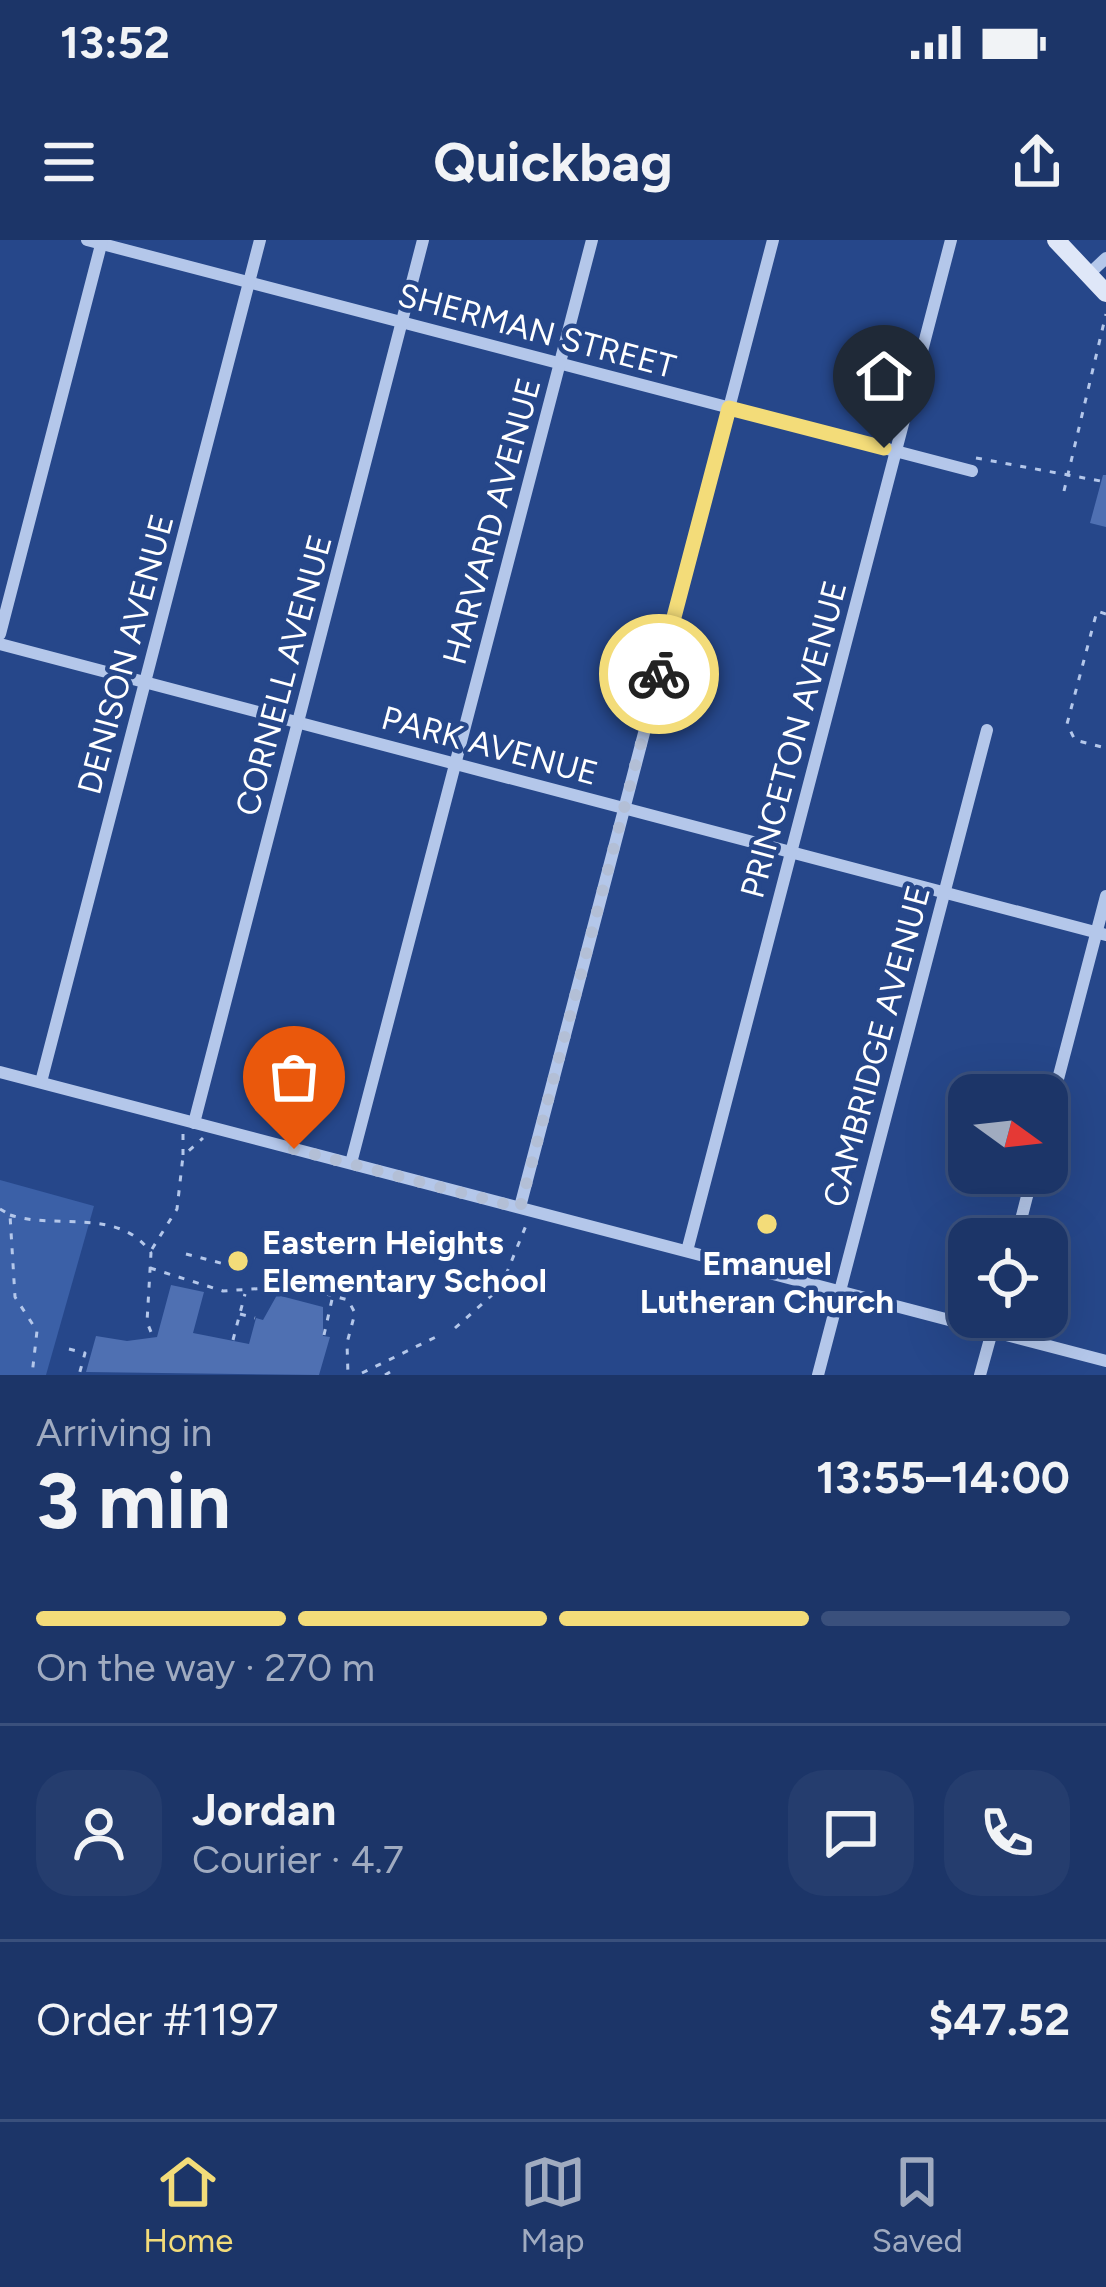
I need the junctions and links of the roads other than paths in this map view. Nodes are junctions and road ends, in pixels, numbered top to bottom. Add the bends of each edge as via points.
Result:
1 (260, 240) edge
2 (423, 240) edge
3 (592, 240) edge
4 (773, 240) edge
5 (951, 240) edge
6 (1056, 240) edge
7 (97, 241) edge
8 (1106, 257) edge
9 (1088, 274) junction
10 (250, 282) junction
11 (1106, 292) edge
12 (402, 322) junction
13 (560, 364) junction
14 (729, 408) junction
15 (896, 452) junction
16 (974, 465) road end
17 (0, 634) edge
18 (0, 644) edge
19 (145, 682) junction
20 (298, 722) junction
21 (987, 730) dead end
22 (455, 764) junction
23 (624, 808) junction
24 (791, 851) junction
25 (944, 891) junction
26 (1106, 896) edge
27 (1101, 934) edge
28 (0, 1072) edge
29 (1060, 1074) edge
30 (40, 1082) junction
31 (189, 1128) junction
32 (351, 1163) junction
33 (520, 1208) junction
34 (687, 1251) junction
35 (840, 1291) junction
36 (948, 1314) edge
37 (990, 1338) edge
38 (1036, 1338) edge
39 (1106, 1361) edge
40 (818, 1375) edge
41 (980, 1375) edge

1 - 10 street, DENISON AVENUE
2 - 12 street, CORNELL AVENUE
3 - 13 street, HARVARD AVENUE
4 - 14 street
5 - 15 street, PRINCETON AVENUE
6 - 9 street
7 - 10 street, SHERMAN STREET
7 - 17 street
8 - 9 street
9 - 11 street
10 - 12 street, SHERMAN STREET
10 - 19 street, DENISON AVENUE
12 - 13 street, SHERMAN STREET
12 - 20 street, CORNELL AVENUE
13 - 14 street, SHERMAN STREET
13 - 22 street, HARVARD AVENUE
14 - 15 street, SHERMAN STREET
14 - 23 street
15 - 16 street, SHERMAN STREET
15 - 24 street, PRINCETON AVENUE
18 - 19 street, PARK AVENUE
19 - 20 street, PARK AVENUE
19 - 30 street, DENISON AVENUE
20 - 22 street, PARK AVENUE
20 - 31 street, CORNELL AVENUE
21 - 25 street, CAMBRIDGE AVENUE
22 - 23 street, PARK AVENUE
22 - 32 street, HARVARD AVENUE
23 - 24 street, PARK AVENUE
23 - 33 street
24 - 25 street, PARK AVENUE
24 - 34 street, PRINCETON AVENUE
25 - 27 street, PARK AVENUE
25 - 35 street, CAMBRIDGE AVENUE
26 - 27 street
27 - 29 street
28 - 30 street
30 - 31 street
31 - 32 street
32 - 33 street
33 - 34 street
34 - 35 street
35 - 36 street
35 - 40 street, CAMBRIDGE AVENUE
37 - 41 street
38 - 39 street

